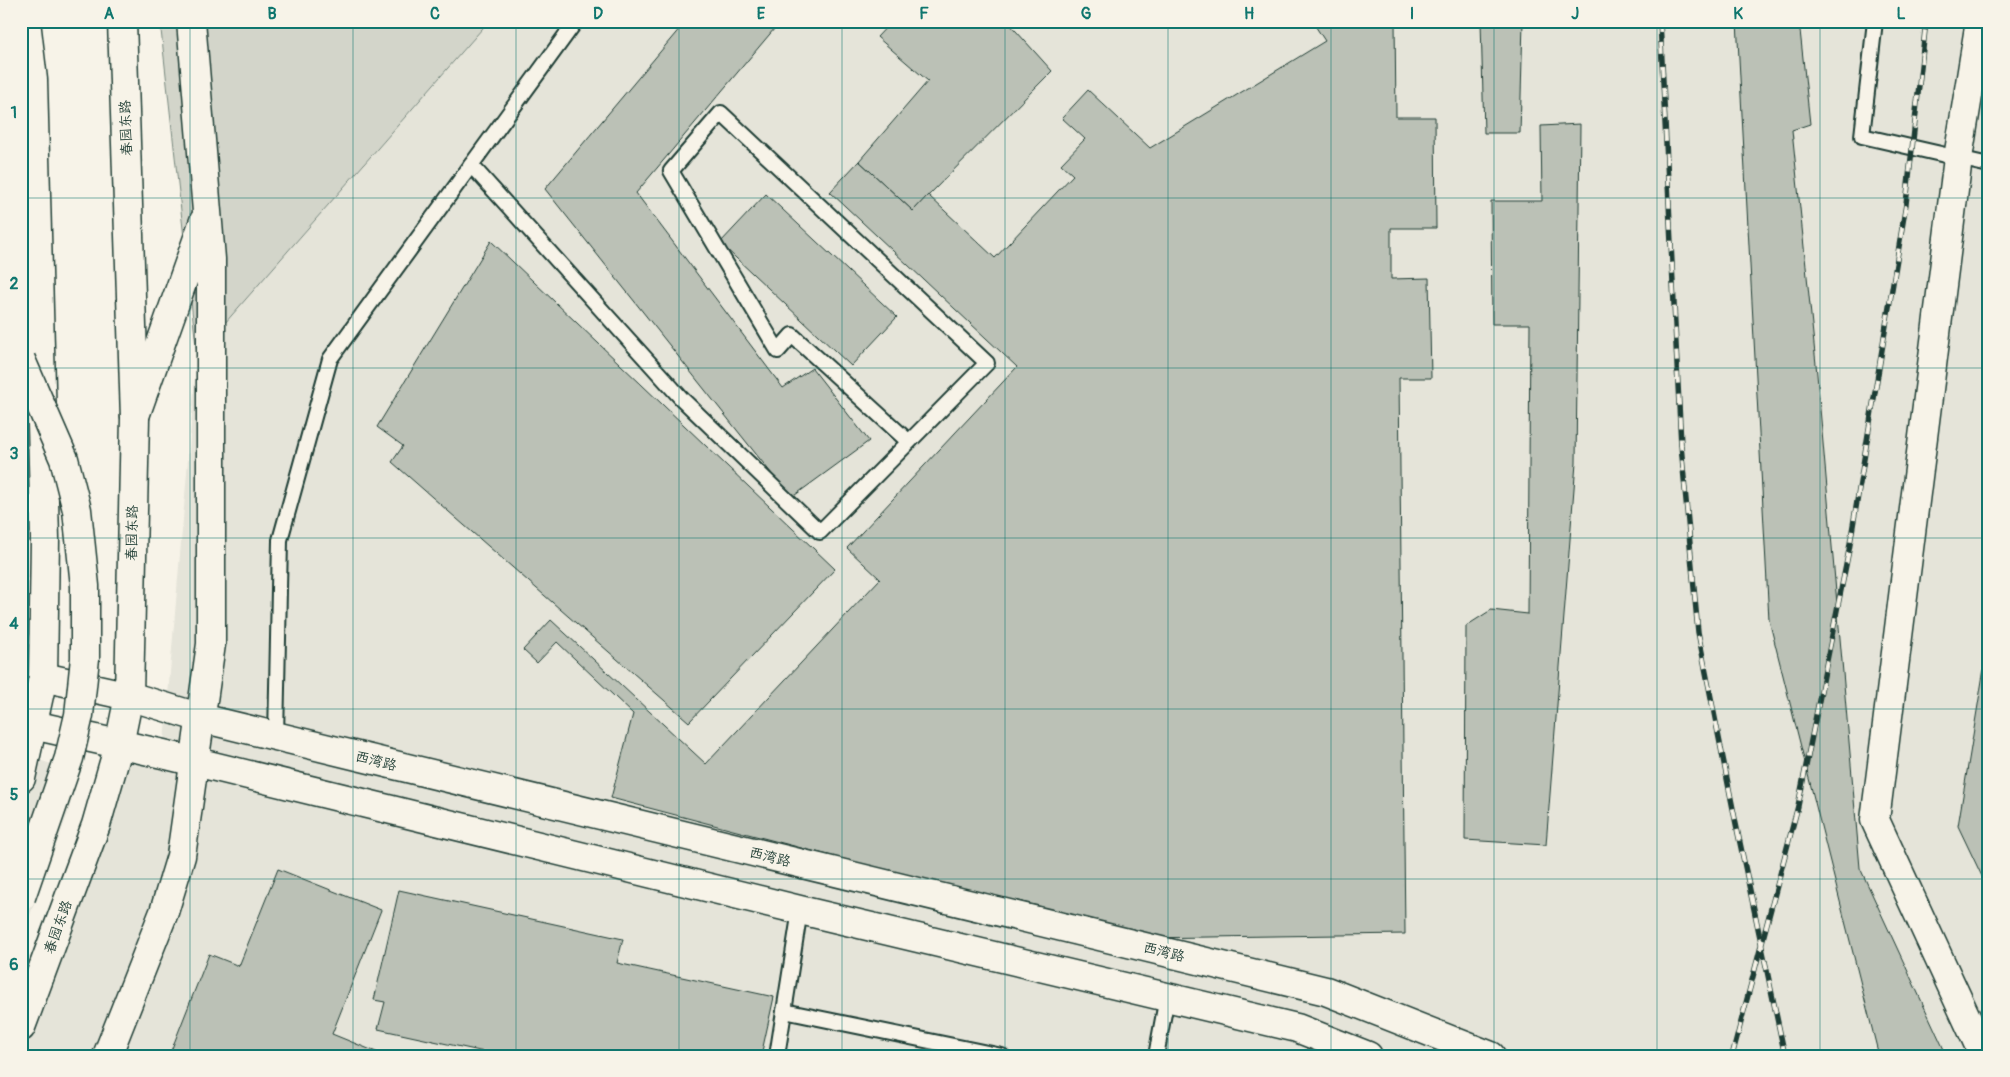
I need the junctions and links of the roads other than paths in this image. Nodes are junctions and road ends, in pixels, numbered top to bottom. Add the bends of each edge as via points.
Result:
1 (26, 21) edge
2 (122, 21) edge
3 (191, 21) edge
4 (576, 21) edge
5 (1875, 21) edge
6 (1980, 21) edge
7 (1958, 158) junction
8 (471, 165) junction
9 (1989, 165) edge
10 (207, 213) junction
11 (21, 360) edge
12 (135, 418) junction
13 (909, 442) junction
14 (43, 677) junction
15 (129, 696) junction
16 (201, 718) junction
17 (33, 725) junction
18 (276, 737) junction
19 (119, 745) junction
20 (195, 762) junction
21 (21, 778) edge
22 (21, 898) edge
23 (800, 910) junction
24 (1167, 997) junction
25 (784, 1011) junction
26 (21, 1027) edge
27 (107, 1056) edge
28 (777, 1056) edge
29 (1002, 1056) edge
30 (1156, 1056) edge
31 (1368, 1056) edge
32 (1491, 1056) edge
33 (1984, 1056) edge

1 - 14 main road via 33,80 43,414
2 - 12 main road, 春园东路
3 - 10 main road
4 - 8 lane
5 - 7 lane via 1862,136
6 - 7 main road
7 - 9 lane
7 - 33 main road via 1875,820
8 - 13 lane via 682,399 820,532
8 - 18 lane via 330,359 280,540
10 - 12 main road
10 - 16 main road via 211,260 211,644
11 - 22 main road, bridge via 64,459 77,510 85,586 85,658 78,715 69,758
12 - 15 main road, 春园东路
13 - 13 lane via 988,362 721,113 671,171 778,352 792,335
14 - 15 main road, 西湾路
14 - 17 main road
15 - 16 main road, 西湾路
15 - 19 main road, 春园东路
16 - 18 main road, 西湾路
16 - 20 main road
17 - 19 main road
17 - 21 main road
18 - 32 main road, 西湾路 via 1326,991
19 - 20 main road
19 - 26 main road, 春园东路 via 96,825
20 - 23 main road
20 - 27 main road via 181,856 164,912
23 - 24 main road
23 - 25 lane
24 - 30 lane
24 - 31 main road via 1297,1028
25 - 28 lane
25 - 29 lane

